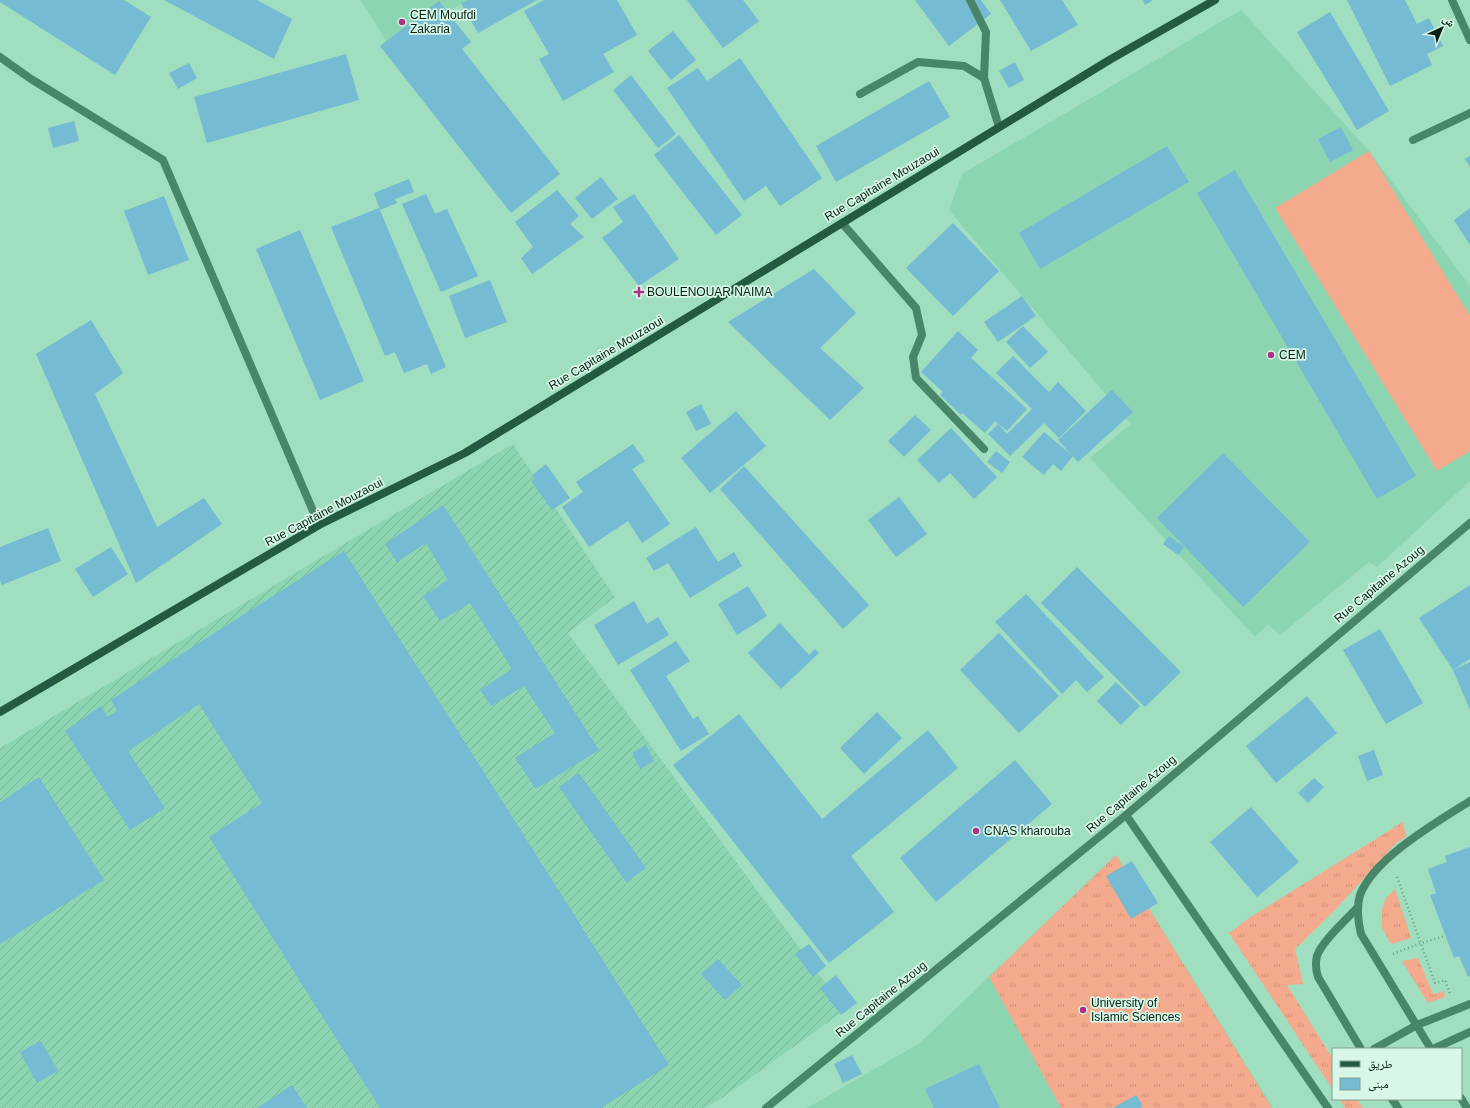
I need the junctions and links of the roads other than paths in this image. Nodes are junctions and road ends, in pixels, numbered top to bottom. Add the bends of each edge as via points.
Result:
1 (970, 0) edge
2 (1216, 0) edge
3 (1452, 0) edge
4 (1470, 40) edge
5 (0, 57) edge
6 (984, 78) junction
7 (860, 94) dead end
8 (1470, 113) edge
9 (1000, 127) junction
10 (1413, 140) dead end
11 (842, 223) junction
12 (984, 449) dead end
13 (1470, 522) edge
14 (319, 525) junction
15 (0, 712) edge
16 (1470, 801) edge
17 (1126, 815) junction
18 (1358, 908) junction
19 (1470, 1004) edge
20 (1417, 1025) junction
21 (1470, 1032) edge
22 (1360, 1048) edge
23 (1376, 1048) edge
24 (1431, 1048) edge
25 (1434, 1048) edge
26 (766, 1108) edge
27 (1328, 1108) edge

1 - 6 street via 986,32
2 - 9 main road, Rue Capitaine Mouzaoui via 1111,59
3 - 4 street
5 - 14 street via 31,79 163,160
6 - 7 street via 964,66 918,62
6 - 9 street
8 - 10 street
9 - 11 main road, Rue Capitaine Mouzaoui
11 - 12 street via 916,308 922,335 913,356 916,378
11 - 14 main road, Rue Capitaine Mouzaoui via 465,453
13 - 17 street, Rue Capitaine Azoug
14 - 15 main road, Rue Capitaine Mouzaoui
16 - 18 street via 1423,831 1383,864 1366,884
17 - 26 street, Rue Capitaine Azoug
17 - 27 street
18 - 20 street via 1361,934
18 - 22 street via 1320,948 1315,967 1318,977
19 - 20 street
20 - 23 street
20 - 24 street
21 - 25 street

